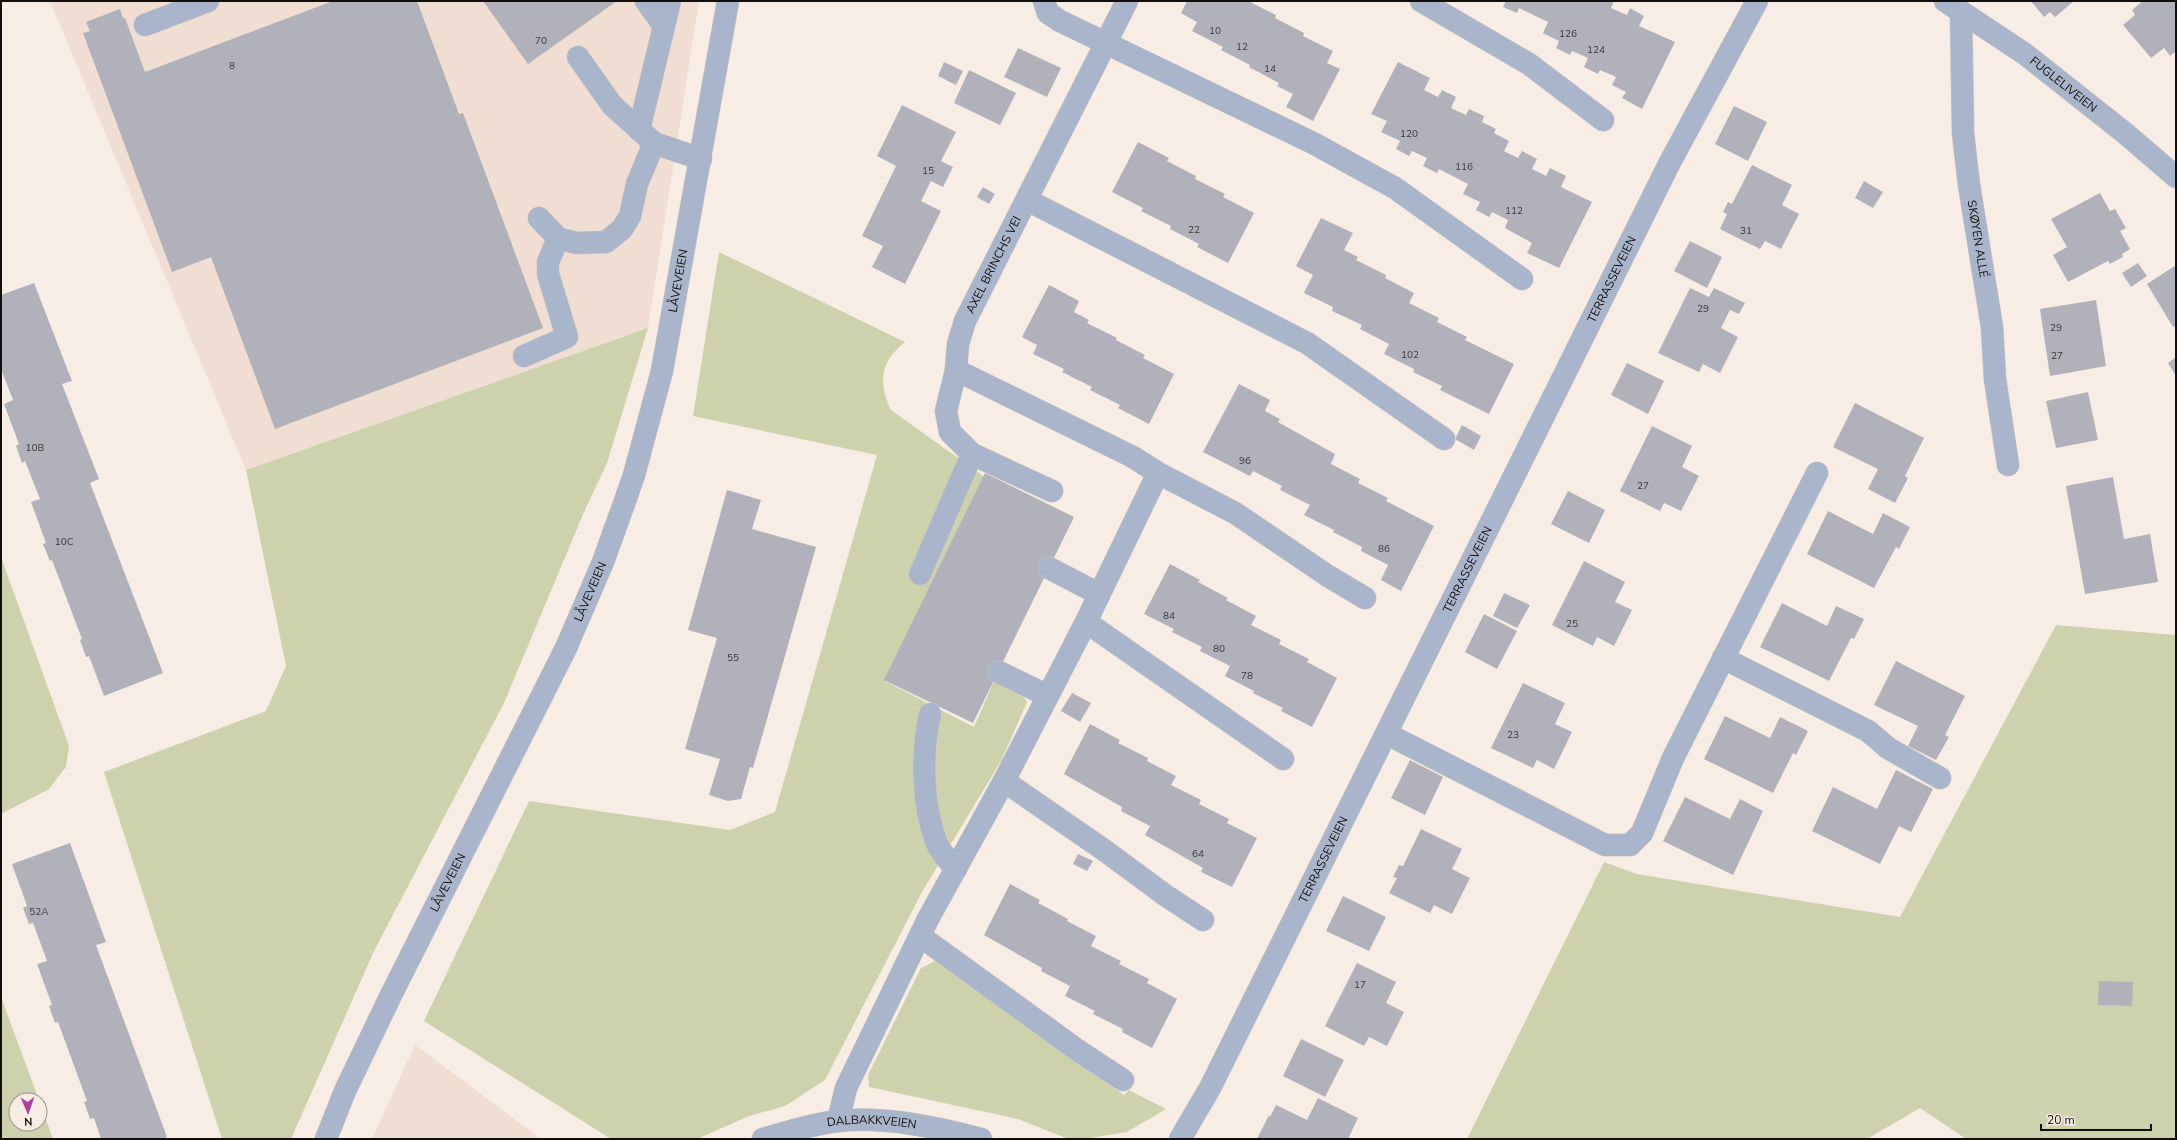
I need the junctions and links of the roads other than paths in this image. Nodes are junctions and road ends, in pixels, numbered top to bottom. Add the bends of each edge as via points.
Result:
1 (208, 1) edge
2 (646, 1) edge
3 (670, 1) edge
4 (728, 1) edge
5 (1044, 1) edge
6 (1127, 1) edge
7 (1421, 1) edge
8 (1756, 1) edge
9 (1953, 7) edge
10 (145, 25) dead end
11 (664, 26) junction
12 (1105, 41) junction
13 (578, 57) dead end
14 (1603, 120) dead end
15 (646, 136) junction
16 (701, 159) junction
17 (2176, 177) edge
18 (1027, 200) junction
19 (539, 218) dead end
20 (558, 238) junction
21 (1522, 279) dead end
22 (524, 356) dead end
23 (956, 370) junction
24 (1444, 439) dead end
25 (972, 454) junction
26 (2008, 465) dead end
27 (1158, 473) junction
28 (1817, 473) dead end
29 (1052, 491) dead end
30 (1049, 568) dead end
31 (920, 574) dead end
32 (1099, 594) junction
33 (1365, 598) dead end
34 (1086, 622) junction
35 (1723, 658) junction
36 (999, 672) dead end
37 (1046, 695) junction
38 (930, 714) dead end
39 (1387, 734) junction
40 (1283, 758) dead end
41 (1940, 778) dead end
42 (1004, 781) junction
43 (956, 869) junction
44 (1203, 920) dead end
45 (920, 936) junction
46 (1123, 1080) dead end
47 (838, 1121) junction
48 (326, 1139) edge
49 (763, 1139) edge
50 (981, 1139) edge
51 (1180, 1139) edge

1 - 10 street
2 - 11 street
3 - 11 street
4 - 16 street, LÅVEVEIEN
5 - 12 street via 1048,13 1060,21
6 - 12 street, AXEL BRINCHS VEI
7 - 14 street via 1529,64
8 - 39 street, TERRASSEVEIEN via 1670,164
9 - 17 street, FUGLELIVEIEN via 2025,54
9 - 26 street, SKØYEN ALLÉ via 1969,185 1992,328 1995,379
11 - 15 street
12 - 18 street, AXEL BRINCHS VEI
12 - 21 street via 1312,143 1395,188
13 - 15 street via 612,105
15 - 16 street
15 - 20 street via 630,216 622,229 606,242 576,243
16 - 48 street, LÅVEVEIEN via 662,371 634,475 603,562 549,686 391,995 345,1091
18 - 23 street, AXEL BRINCHS VEI via 965,322 958,344
18 - 24 street via 1307,343
19 - 20 street
20 - 22 street via 548,262 548,274 567,337
23 - 25 street, AXEL BRINCHS VEI via 946,411 950,432
23 - 27 street via 1133,457
25 - 29 street, AXEL BRINCHS VEI
25 - 31 street
27 - 32 street
27 - 33 street via 1235,513
28 - 35 street
30 - 32 street
32 - 34 street
34 - 37 street
34 - 40 street
35 - 39 street via 1673,758 1642,833 1630,845 1605,845
35 - 41 street via 1868,731 1888,748
36 - 37 street
37 - 42 street
38 - 43 street via 926,731 926,801 938,846
39 - 51 street, TERRASSEVEIEN via 1210,1088
42 - 43 street
42 - 44 street
43 - 45 street
45 - 46 street
45 - 47 street via 846,1088
47 - 49 street, DALBAKKVEIEN
47 - 50 street, DALBAKKVEIEN via 906,1124

